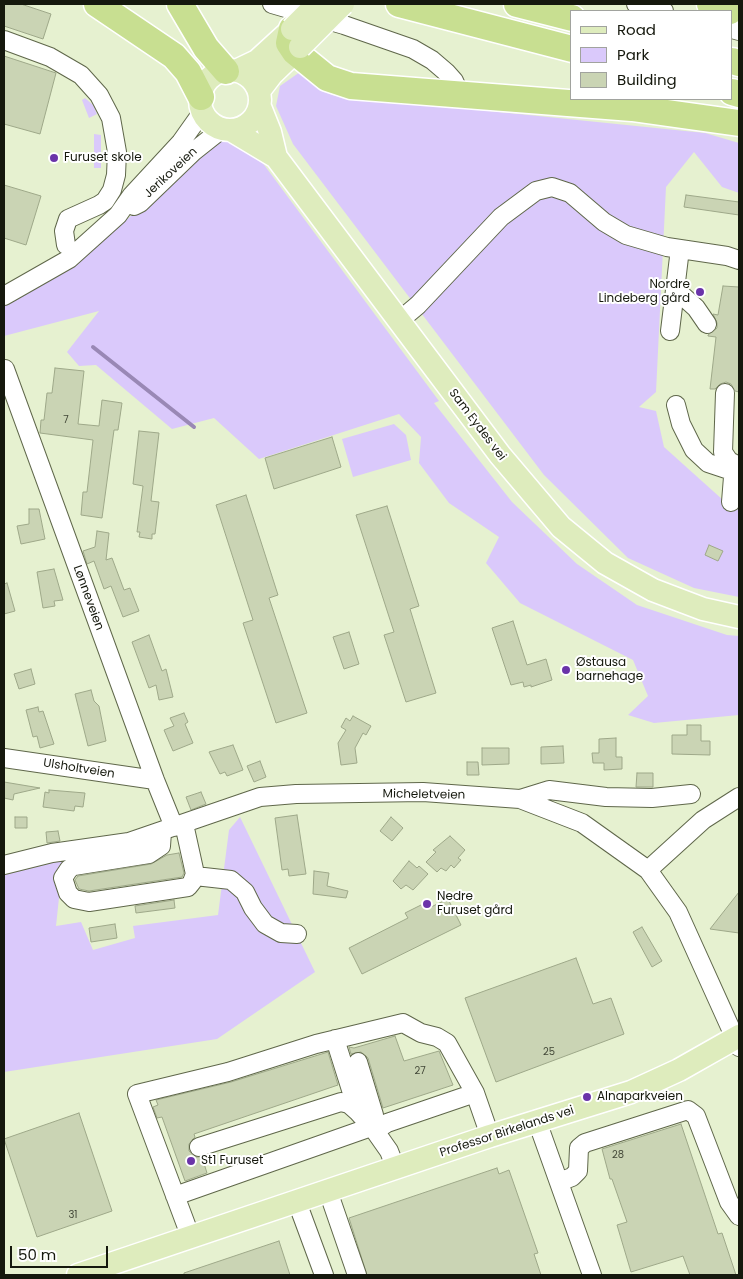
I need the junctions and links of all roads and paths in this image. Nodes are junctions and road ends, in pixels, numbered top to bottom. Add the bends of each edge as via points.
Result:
1 (97, 4) edge
2 (272, 4) edge
3 (317, 4) edge
4 (343, 4) edge
5 (399, 4) edge
6 (517, 4) edge
7 (636, 4) edge
8 (710, 4) edge
9 (660, 10) edge
10 (726, 10) edge
11 (185, 12) edge
12 (570, 17) edge
13 (4, 40) edge
14 (291, 42) junction
15 (570, 48) edge
16 (231, 71) junction
17 (459, 92) junction
18 (259, 99) junction
19 (202, 104) junction
20 (739, 123) edge
21 (227, 130) junction
22 (276, 157) junction
23 (118, 215) junction
24 (66, 244) dead end
25 (680, 249) junction
26 (739, 260) edge
27 (675, 289) junction
28 (4, 296) edge
29 (399, 321) junction
30 (707, 324) dead end
31 (670, 331) dead end
32 (4, 369) edge
33 (725, 393) dead end
34 (676, 405) dead end
35 (738, 468) edge
36 (730, 502) dead end
37 (739, 617) edge
38 (4, 758) edge
39 (155, 780) junction
40 (691, 794) dead end
41 (739, 797) edge
42 (520, 799) junction
43 (173, 828) junction
44 (4, 865) edge
45 (648, 870) junction
46 (195, 876) junction
47 (297, 934) dead end
48 (335, 1039) junction
49 (738, 1040) edge
50 (358, 1062) dead end
51 (475, 1093) junction
52 (358, 1112) junction
53 (538, 1122) junction
54 (373, 1129) junction
55 (490, 1136) junction
56 (199, 1147) dead end
57 (396, 1169) junction
58 (559, 1182) junction
59 (328, 1191) junction
60 (175, 1196) junction
61 (296, 1202) junction
62 (739, 1216) edge
63 (191, 1238) junction
64 (78, 1275) edge
65 (324, 1275) edge
66 (357, 1275) edge
67 (592, 1275) edge

1 - 19 highway via 174,56 188,72
2 - 17 street via 344,24 413,49 446,72
3 - 14 main road, Jerikoveien, bridge
4 - 14 main road, Jerikoveien, bridge
5 - 15 highway
6 - 12 highway
7 - 9 street
8 - 10 highway
11 - 16 highway via 206,48
13 - 24 street via 50,56 81,75 99,95 111,118 117,152 112,190 99,205 68,219 64,231
14 - 16 main road, Jerikoveien
14 - 17 highway via 318,72 339,83
14 - 18 main road, Jerikoveien
16 - 18 main road via 250,78
16 - 19 main road, Jerikoveien via 210,79
17 - 20 highway via 632,108
18 - 21 main road, Jerikoveien via 252,121 239,129
18 - 22 main road, Sam Eydes vei
19 - 21 main road via 210,122
19 - 23 street, Jerikoveien via 181,142 132,194
21 - 22 main road, Sam Eydes vei
21 - 23 street, Jerikoveien via 192,152 140,203
22 - 29 main road, Sam Eydes vei
23 - 28 street, Jerikoveien via 69,260
25 - 26 street
25 - 27 street
25 - 29 street via 626,236 565,190 552,187 536,191 502,217
27 - 30 street via 696,308
27 - 31 street
29 - 37 main road, Sam Eydes vei via 526,488 582,546 653,590 703,609
32 - 39 street, Lønneveien
33 - 35 street via 723,452
34 - 35 street via 694,450 708,463
35 - 36 street
38 - 39 street, Ulsholtveien
39 - 43 street, Lønneveien
40 - 42 street via 616,797 549,790
41 - 45 street via 703,820
42 - 43 street, Micheletveien via 424,792 260,797
42 - 45 street, Micheletveien via 582,823
43 - 44 street, Micheletveien via 109,846 52,853
43 - 46 street
43 - 46 street via 161,846 148,854 74,866 63,878 68,893 74,899 89,902 188,887
45 - 49 street, Micheletveien via 678,912
46 - 47 street via 231,880 245,892 252,908 265,924 281,934
48 - 51 street via 403,1023 421,1033 437,1036 455,1054
48 - 52 street
48 - 60 street via 228,1072 138,1094
49 - 53 main road, Professor Birkelands vei via 644,1087
50 - 54 street via 374,1115
51 - 54 street
51 - 55 street
52 - 54 street
52 - 56 street via 341,1102
53 - 55 main road, Professor Birkelands vei
53 - 58 street
54 - 57 street
54 - 60 street
55 - 57 main road, Professor Birkelands vei
57 - 59 main road, Professor Birkelands vei
58 - 62 street via 578,1171 579,1148 585,1143 688,1110 696,1116 729,1202
58 - 67 street
59 - 61 main road, Professor Birkelands vei
59 - 66 street
60 - 63 street
61 - 63 main road, Professor Birkelands vei
61 - 65 street
63 - 64 main road, Professor Birkelands vei

